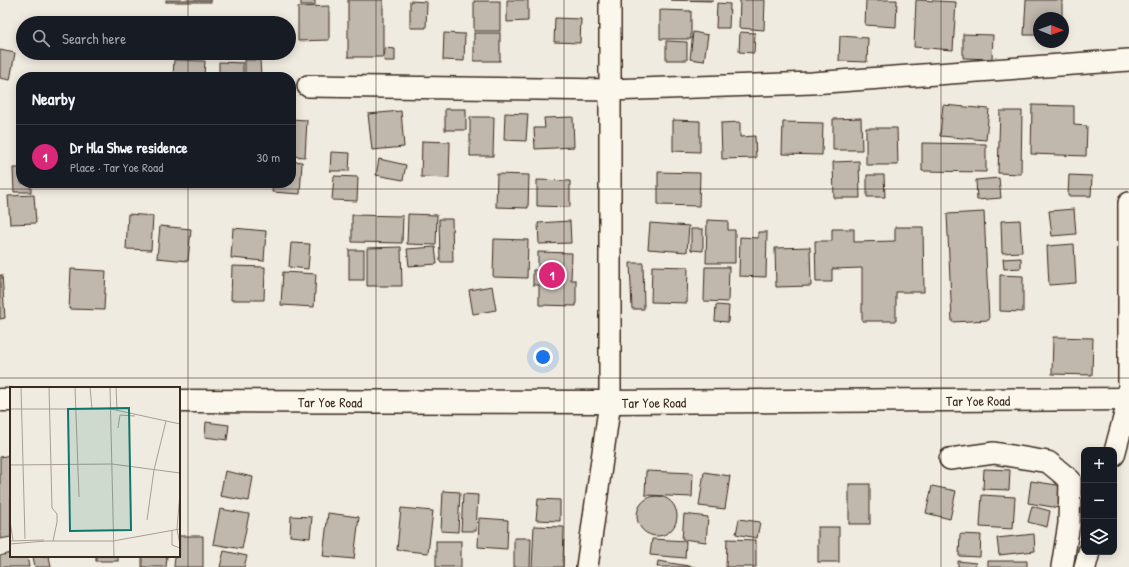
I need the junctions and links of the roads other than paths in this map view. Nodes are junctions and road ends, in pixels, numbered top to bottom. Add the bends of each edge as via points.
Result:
1 (610, 0) edge
2 (1129, 60) edge
3 (308, 86) dead end
4 (610, 90) junction
5 (1129, 217) edge
6 (1129, 389) edge
7 (1129, 399) edge
8 (180, 401) edge
9 (610, 402) junction
10 (1116, 447) edge
11 (1129, 454) edge
12 (1117, 455) edge
13 (950, 459) dead end
14 (1088, 555) edge
15 (587, 567) edge
16 (1062, 567) edge
17 (1085, 567) edge

1 - 4 street
2 - 4 street via 812,83
3 - 4 street
4 - 9 street
5 - 6 street
7 - 9 main road, Tar Yoe Road
7 - 10 street
8 - 9 main road, Tar Yoe Road
9 - 15 street
11 - 12 street
13 - 16 street via 994,453 1048,462 1070,480 1069,524
14 - 17 street

